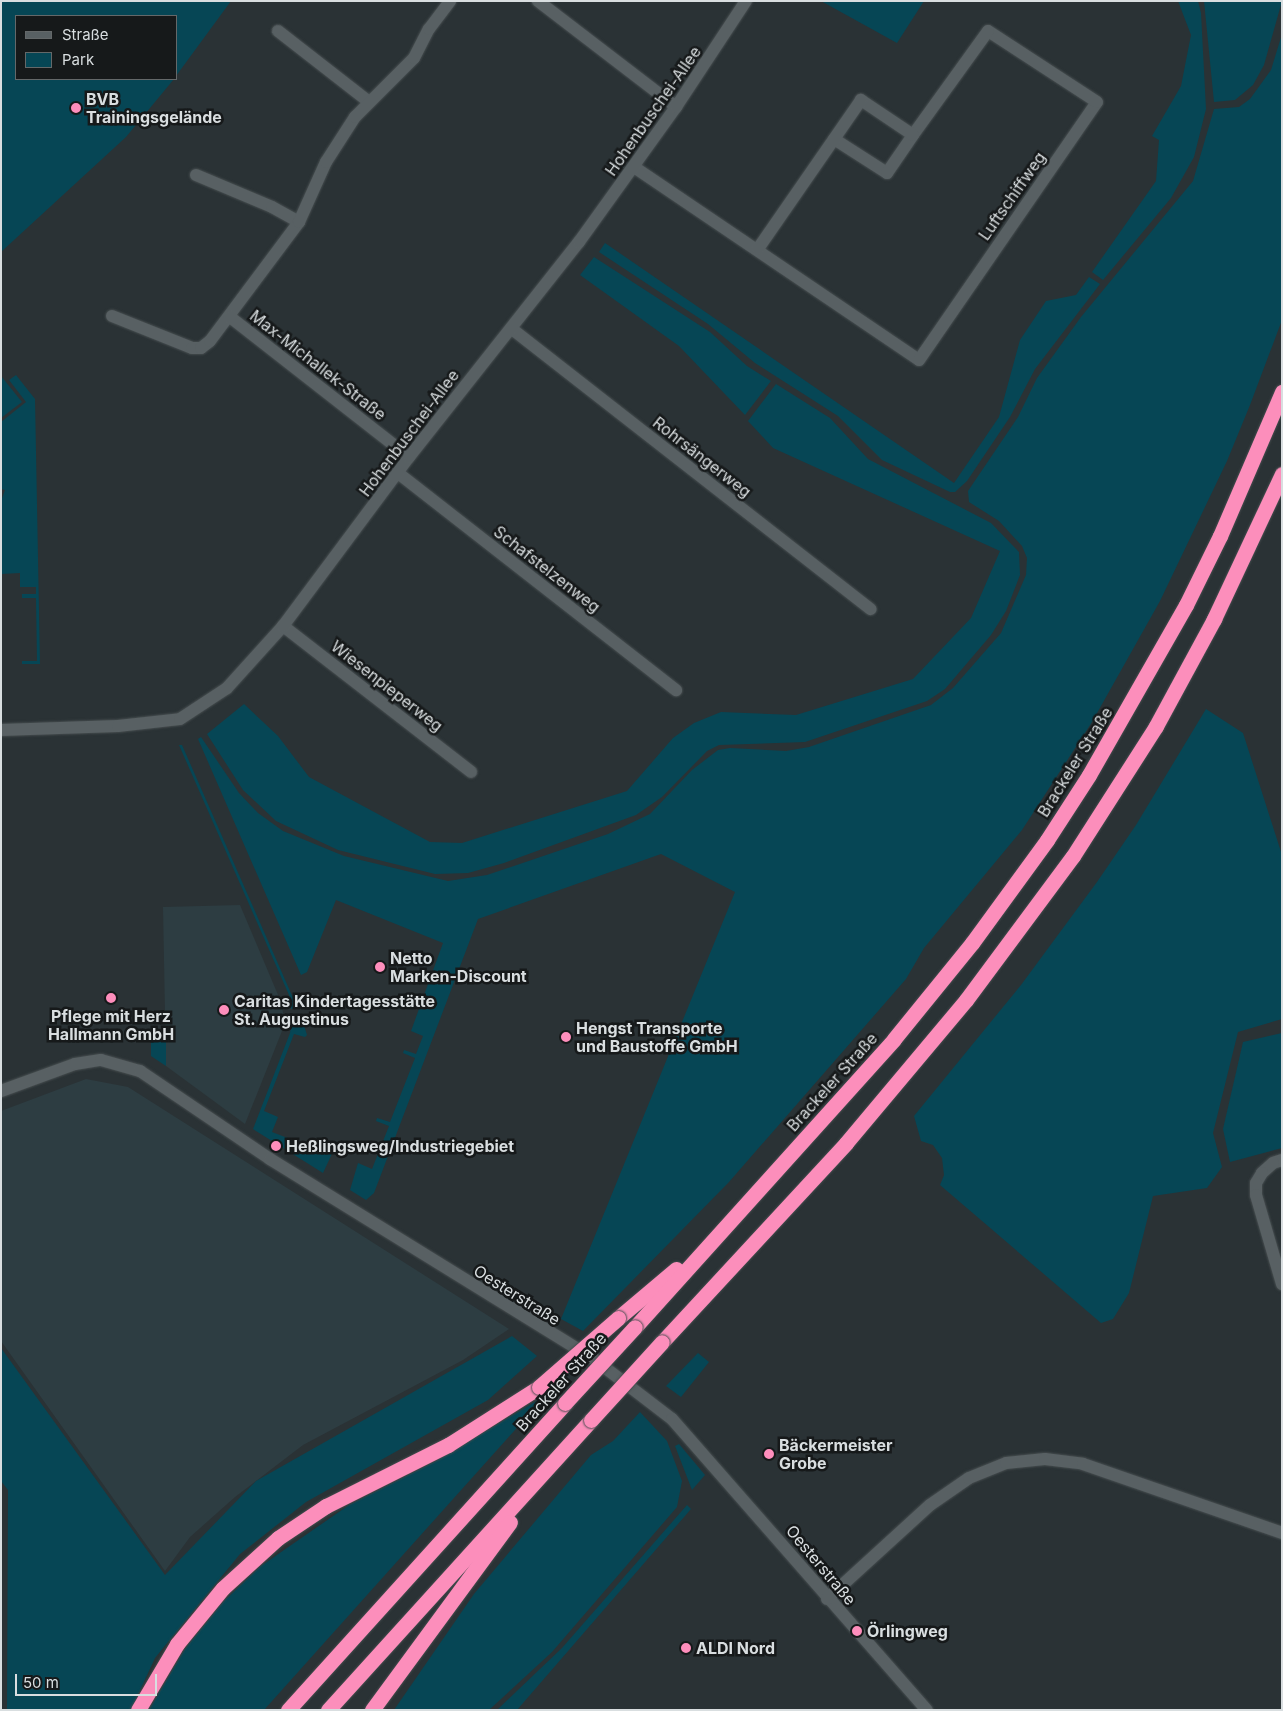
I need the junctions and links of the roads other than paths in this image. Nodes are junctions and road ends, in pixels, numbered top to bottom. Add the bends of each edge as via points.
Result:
1 (450, 1) edge
2 (538, 1) edge
3 (746, 1) edge
4 (278, 31) dead end
5 (368, 101) junction
6 (676, 107) junction
7 (913, 135) junction
8 (834, 139) junction
9 (634, 168) junction
10 (196, 176) dead end
11 (299, 222) junction
12 (758, 249) junction
13 (112, 316) dead end
14 (230, 318) junction
15 (512, 329) junction
16 (1282, 392) edge
17 (409, 457) junction
18 (398, 473) junction
19 (1282, 474) edge
20 (871, 609) dead end
21 (283, 626) junction
22 (676, 690) dead end
23 (1, 730) edge
24 (470, 772) dead end
25 (1, 1091) edge
26 (1282, 1160) edge
27 (722, 1231) junction
28 (1282, 1284) edge
29 (566, 1447) junction
30 (1282, 1533) edge
31 (827, 1599) junction
32 (138, 1710) edge
33 (288, 1710) edge
34 (328, 1710) edge
35 (372, 1710) edge
36 (927, 1710) edge

1 - 5 street, Max-Michallek-Straße via 429,29 414,58
2 - 6 street
3 - 6 street, Hohenbuschei-Allee
4 - 5 street
5 - 11 street, Max-Michallek-Straße via 326,162
6 - 9 street, Hohenbuschei-Allee
7 - 8 street, Luftschiffweg via 887,173
7 - 8 street via 861,100
7 - 12 street, Luftschiffweg via 988,31 1096,102 919,360
8 - 12 street
9 - 12 street, Luftschiffweg
9 - 15 street, Hohenbuschei-Allee
10 - 11 street via 272,207
11 - 14 street, Max-Michallek-Straße
13 - 14 street, Max-Michallek-Straße via 192,348 201,348 210,342
14 - 17 street, Max-Michallek-Straße
15 - 17 street, Hohenbuschei-Allee
15 - 20 street, Rohrsängerweg
16 - 27 highway, Brackeler Straße via 1220,536 1186,605 1129,708 1052,832 972,943 894,1039
17 - 18 street, Hohenbuschei-Allee
18 - 21 street, Hohenbuschei-Allee
18 - 22 street, Schafstelzenweg
19 - 29 highway, bridge via 1214,619 1156,726 1063,870 966,1000 846,1143
21 - 23 street, Hohenbuschei-Allee via 227,688 180,719 118,726
21 - 24 street, Wiesenpieperweg
25 - 31 street, Oesterstraße via 75,1064 101,1060 140,1071 270,1159 595,1360 649,1399 702,1452
26 - 28 street via 1273,1163 1256,1183 1256,1195
27 - 32 highway, bridge via 539,1387 448,1445 326,1506 278,1538 217,1595 178,1644
27 - 33 highway, Brackeler Straße, bridge
29 - 34 highway
29 - 35 highway
30 - 31 street via 1083,1464 1045,1459 1006,1464 969,1478 930,1505
31 - 36 street, Oesterstraße

